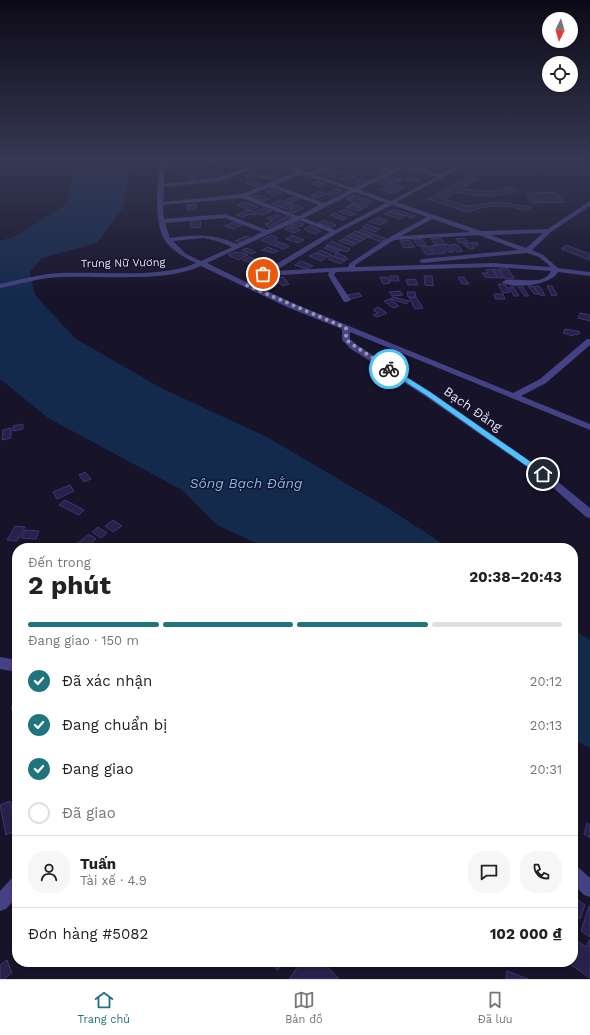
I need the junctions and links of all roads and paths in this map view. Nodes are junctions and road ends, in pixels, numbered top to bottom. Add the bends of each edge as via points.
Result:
1 (160, 207) edge
2 (270, 207) edge
3 (321, 207) edge
4 (384, 207) edge
5 (402, 207) edge
6 (585, 207) edge
7 (431, 217) junction
8 (298, 218) junction
9 (162, 221) junction
10 (549, 231) junction
11 (267, 232) junction
12 (334, 232) junction
13 (480, 233) junction
14 (392, 238) junction
15 (168, 240) junction
16 (238, 247) junction
17 (530, 252) junction
18 (422, 261) dead end
19 (202, 264) junction
20 (555, 269) junction
21 (351, 270) junction
22 (333, 271) junction
23 (263, 274) junction
24 (590, 274) edge
25 (505, 282) dead end
26 (246, 285) junction
27 (0, 286) edge
28 (348, 300) dead end
29 (346, 328) junction
30 (590, 341) edge
31 (513, 396) junction
32 (590, 427) edge
33 (590, 514) edge
34 (0, 663) edge
35 (12, 665) edge
36 (578, 878) edge
37 (590, 889) edge
38 (12, 890) edge
39 (0, 903) edge

1 - 9 street
2 - 8 street
3 - 8 street, Trưng Nữ Vương
4 - 12 street
5 - 7 street
6 - 10 street
7 - 13 street
7 - 14 street
8 - 11 street, Trưng Nữ Vương
8 - 12 street
9 - 11 street via 226,216
9 - 15 street
10 - 13 street
10 - 17 street
11 - 16 street, Trưng Nữ Vương
12 - 23 street
13 - 14 street
13 - 17 street
14 - 21 street via 352,264
15 - 16 street via 208,236
15 - 19 street via 184,255
16 - 19 street, Trưng Nữ Vương
17 - 18 street
17 - 20 street via 546,260
19 - 26 street
19 - 27 street, Trưng Nữ Vương via 180,272 58,275
20 - 21 street via 486,266
20 - 24 street
20 - 25 street via 553,276 539,281
21 - 22 street
22 - 23 street
22 - 28 street via 331,275
23 - 26 street
26 - 29 street
29 - 31 street
29 - 33 street, Bạch Đằng via 346,340 543,474
30 - 31 street via 542,381
31 - 32 street
34 - 35 street
36 - 37 street
38 - 39 street

